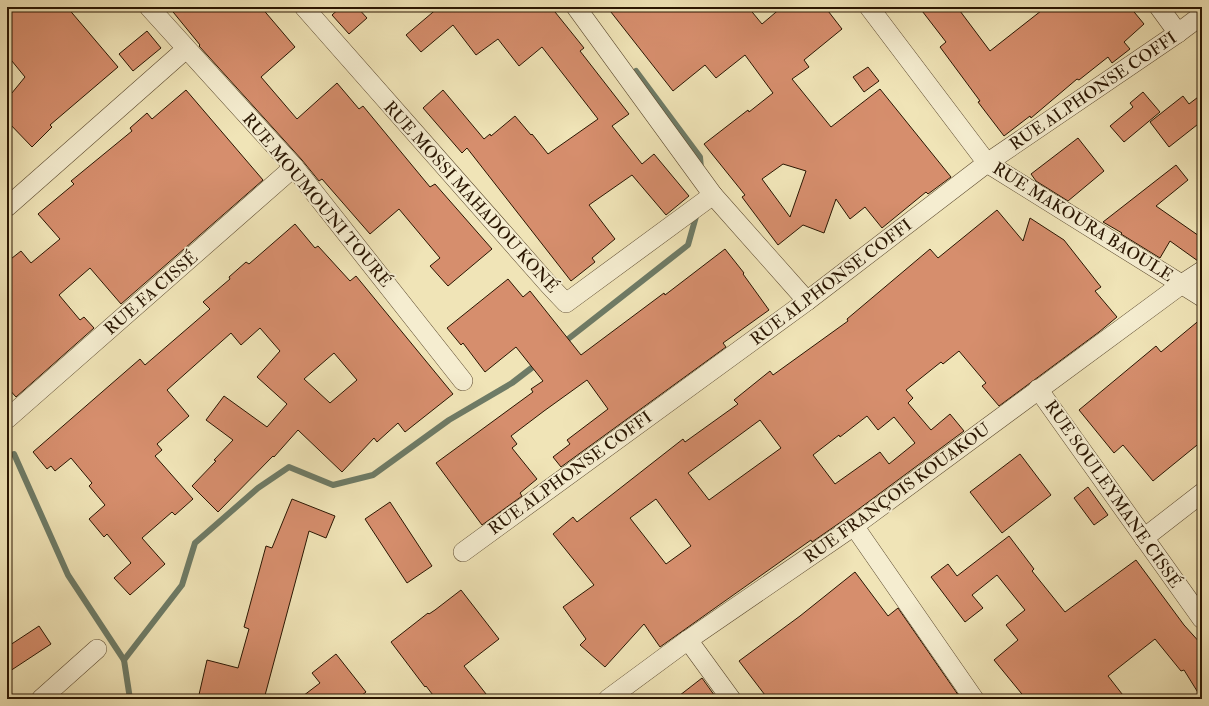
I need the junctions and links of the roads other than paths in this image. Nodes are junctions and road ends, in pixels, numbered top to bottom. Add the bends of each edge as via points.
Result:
1 (149, 7) edge
2 (304, 7) edge
3 (576, 7) edge
4 (869, 7) edge
5 (1159, 7) edge
6 (1202, 15) edge
7 (1178, 33) junction
8 (186, 48) junction
9 (987, 163) junction
10 (294, 167) junction
11 (713, 195) junction
12 (7, 207) edge
13 (1202, 271) edge
14 (1182, 284) junction
15 (1202, 297) edge
16 (807, 301) junction
17 (463, 381) dead end
18 (1038, 389) junction
19 (7, 419) edge
20 (1202, 493) edge
21 (854, 526) junction
22 (1144, 538) junction
23 (463, 552) dead end
24 (1202, 619) edge
25 (688, 640) junction
26 (97, 649) dead end
27 (41, 699) edge
28 (608, 699) edge
29 (731, 699) edge
30 (974, 699) edge

1 - 8 street, RUE MOUMOUNI TOURÉ
2 - 11 street, RUE MOSSI MAHADOU KONÉ via 566,303
3 - 11 street
4 - 9 street, RUE MAKOURA BAOULE
5 - 7 street
6 - 7 street, RUE ALPHONSE COFFI
7 - 9 street, RUE ALPHONSE COFFI
8 - 10 street, RUE MOUMOUNI TOURÉ
8 - 12 street
9 - 14 street, RUE MAKOURA BAOULE
9 - 16 street, RUE ALPHONSE COFFI
10 - 17 street, RUE MOUMOUNI TOURÉ
10 - 19 street, RUE FA CISSÉ
11 - 16 street
13 - 14 street, RUE FRANÇOIS KOUAKOU
14 - 15 street, RUE MAKOURA BAOULE
14 - 18 street, RUE FRANÇOIS KOUAKOU
16 - 23 street, RUE ALPHONSE COFFI
18 - 21 street, RUE FRANÇOIS KOUAKOU
18 - 22 street, RUE SOULEYMANE CISSÉ
20 - 22 street
21 - 25 street, RUE FRANÇOIS KOUAKOU
21 - 30 street
22 - 24 street, RUE SOULEYMANE CISSÉ
25 - 28 street, RUE FRANÇOIS KOUAKOU
25 - 29 street
26 - 27 street

